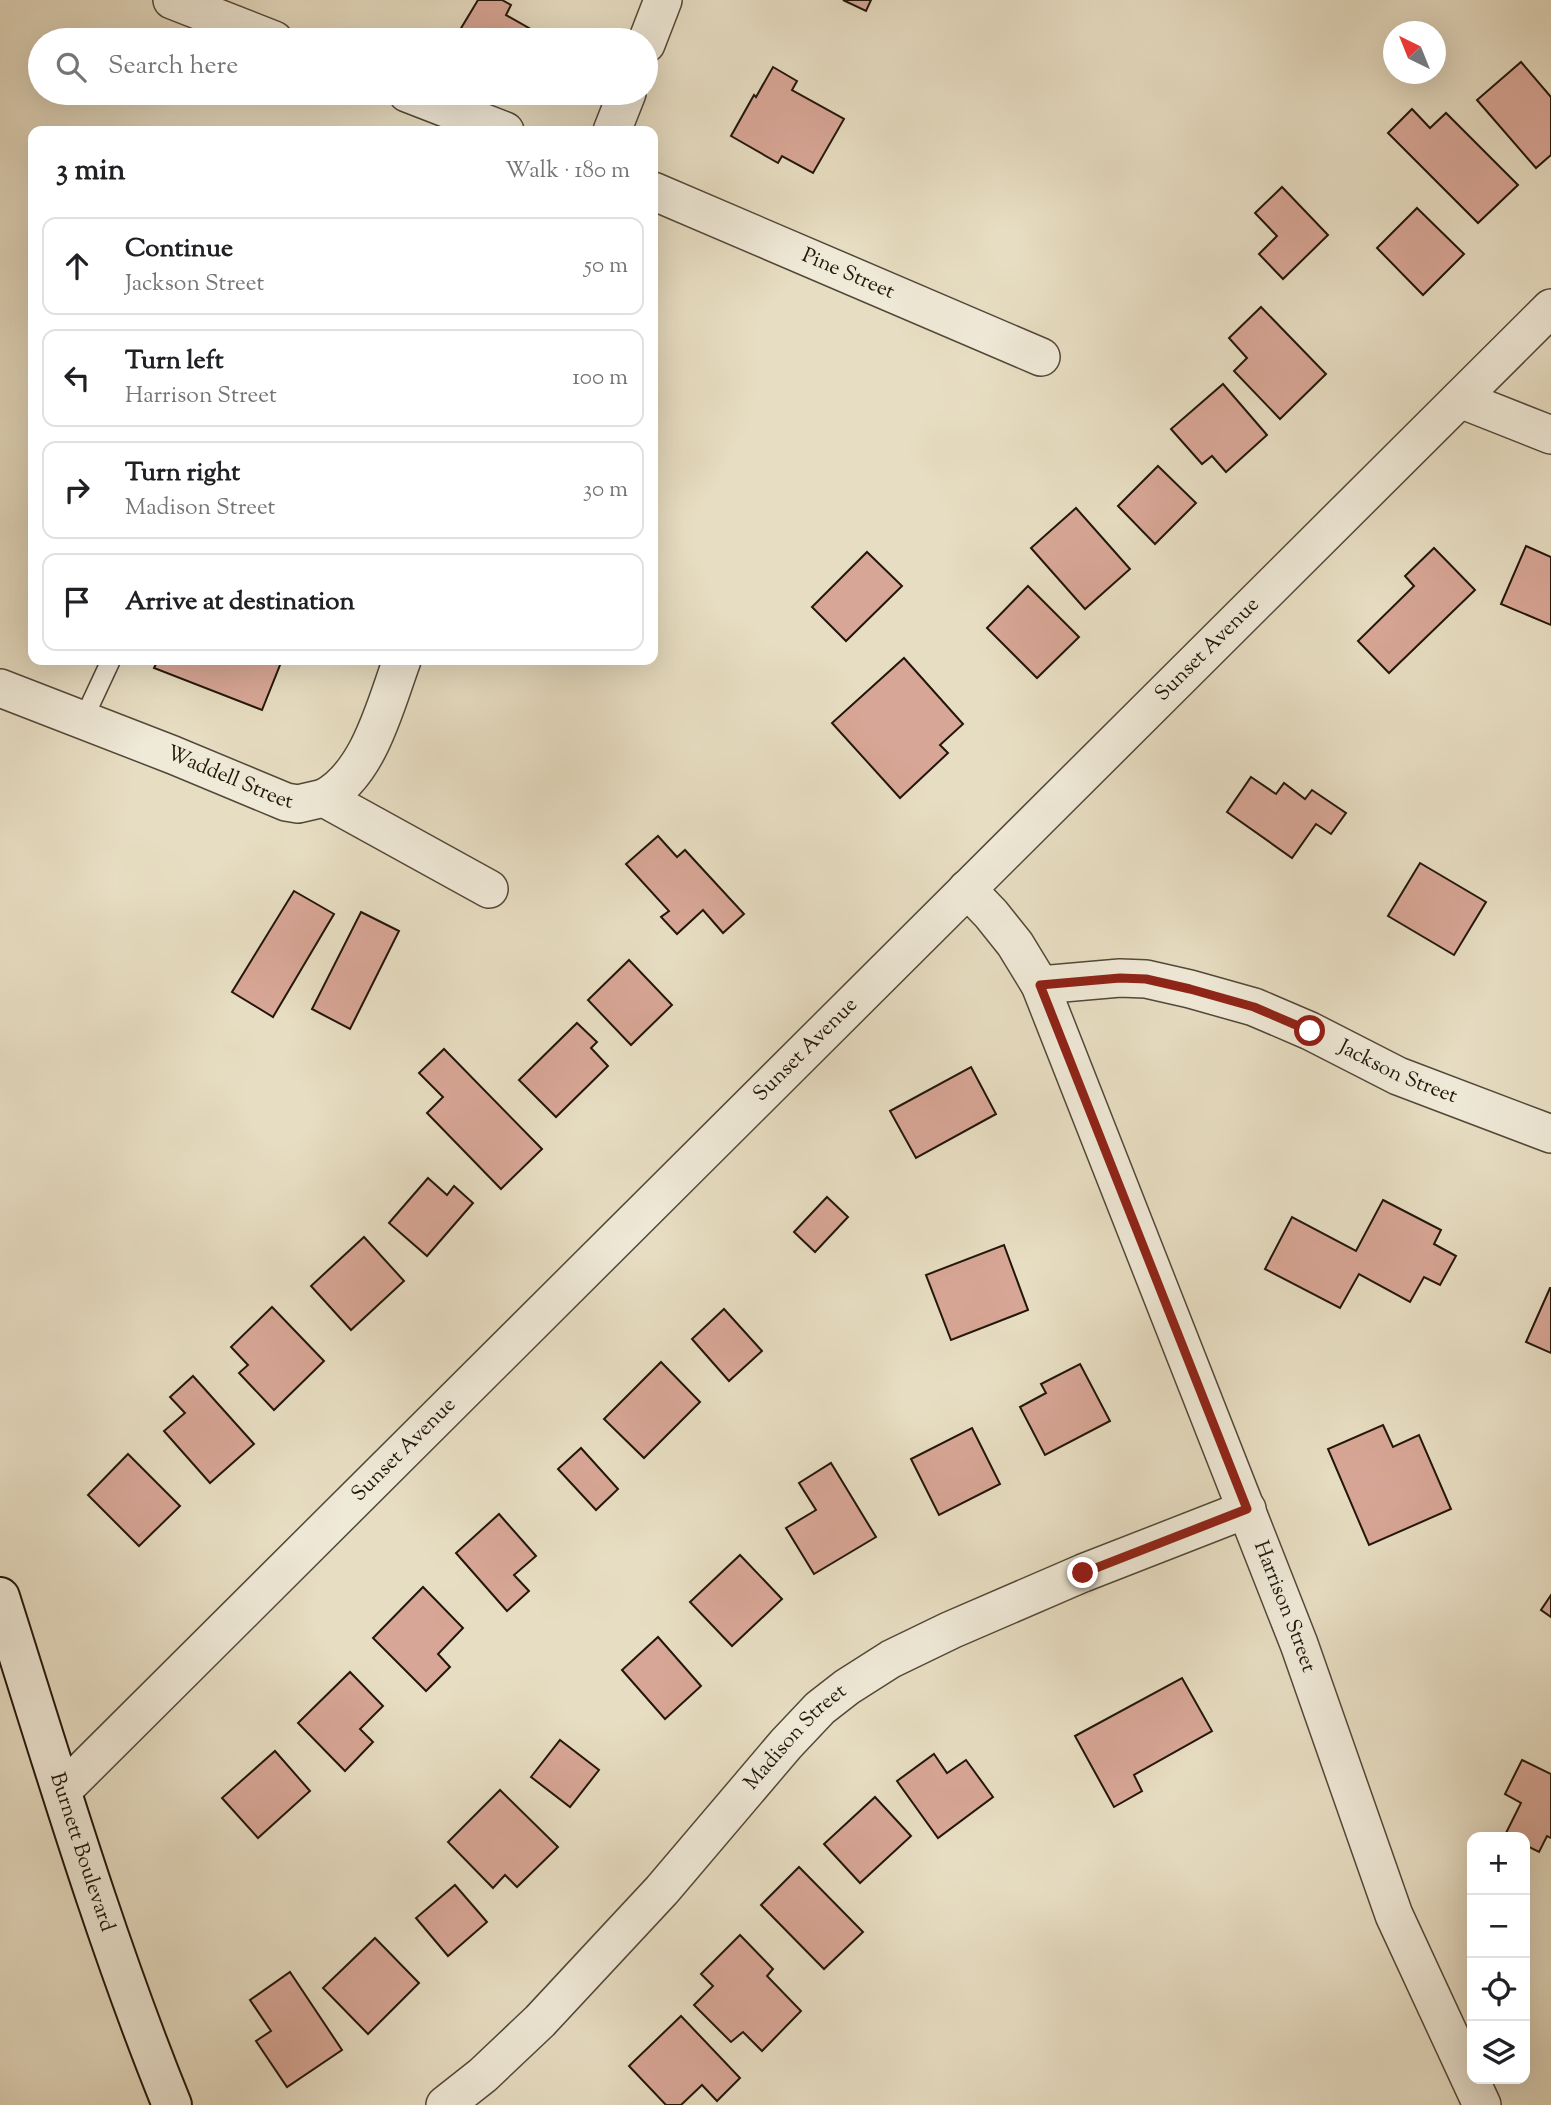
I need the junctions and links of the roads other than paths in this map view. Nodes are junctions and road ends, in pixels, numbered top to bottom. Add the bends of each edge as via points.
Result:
1 (172, 0) edge
2 (663, 0) edge
3 (243, 28) edge
4 (652, 28) edge
5 (438, 105) edge
6 (622, 105) edge
7 (492, 126) edge
8 (614, 126) edge
9 (658, 193) edge
10 (1551, 308) edge
11 (1041, 357) dead end
12 (1460, 399) junction
13 (1551, 435) edge
14 (109, 665) edge
15 (400, 665) edge
16 (0, 688) edge
17 (83, 720) junction
18 (324, 798) junction
19 (489, 889) dead end
20 (967, 889) junction
21 (1040, 985) junction
22 (1551, 1134) edge
23 (1247, 1509) junction
24 (0, 1597) edge
25 (62, 1791) junction
26 (172, 2105) edge
27 (445, 2105) edge
28 (1482, 2105) edge

1 - 3 street
2 - 4 street
5 - 7 street
6 - 8 street
9 - 11 street, Pine Street
10 - 12 street, Sunset Avenue
12 - 13 street
12 - 20 street, Sunset Avenue
14 - 17 lane
15 - 18 street via 357,769
16 - 17 street, Waddell Street
17 - 18 street, Waddell Street via 286,802
18 - 19 street, Waddell Street
20 - 21 street, Harrison Street via 1015,944
20 - 25 street, Sunset Avenue
21 - 22 street, Jackson Street via 1146,979 1254,1007 1398,1076
21 - 23 street, Harrison Street
23 - 27 street, Madison Street via 951,1630 846,1687 786,1744 662,1890 540,2021
23 - 28 street, Harrison Street via 1394,1915
24 - 25 main road, Burnett Boulevard
25 - 26 main road, Burnett Boulevard via 143,2033

